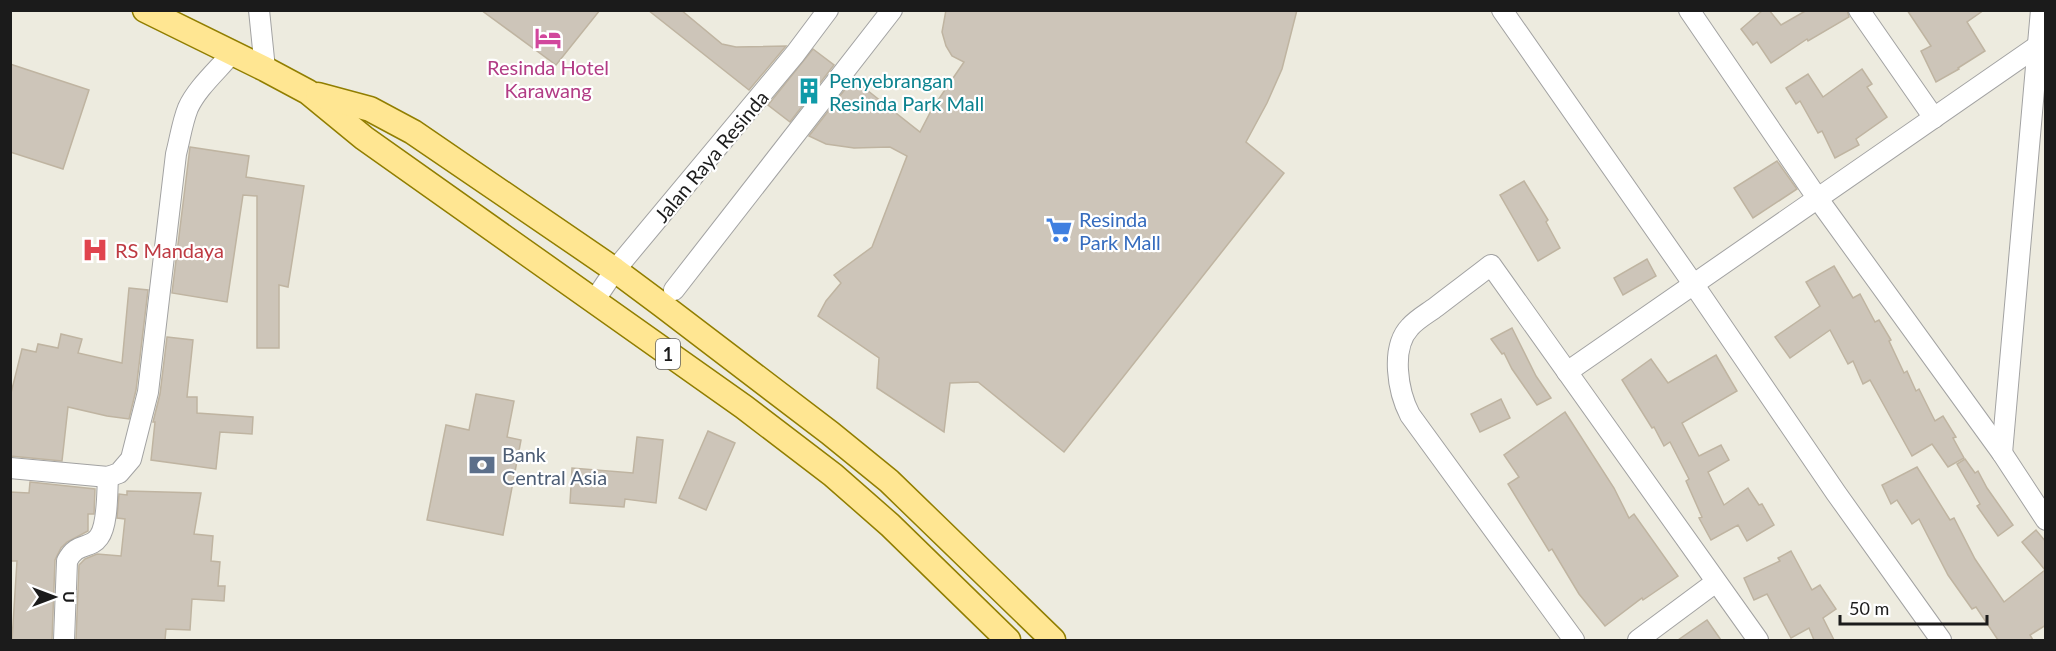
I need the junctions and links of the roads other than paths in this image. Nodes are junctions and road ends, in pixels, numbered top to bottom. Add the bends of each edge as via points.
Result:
1 (145, 10) edge
2 (259, 10) edge
3 (828, 10) edge
4 (892, 10) edge
5 (1502, 10) edge
6 (1689, 10) edge
7 (1859, 10) edge
8 (2038, 15) edge
9 (2036, 47) junction
10 (232, 53) junction
11 (266, 69) junction
12 (308, 93) junction
13 (1934, 118) junction
14 (1818, 199) junction
15 (615, 270) junction
16 (1694, 285) junction
17 (674, 290) dead end
18 (594, 301) junction
19 (1567, 372) junction
20 (2001, 453) junction
21 (10, 468) edge
22 (108, 477) junction
23 (2046, 520) edge
24 (1716, 582) junction
25 (64, 640) edge
26 (1008, 640) edge
27 (1053, 640) edge
28 (1574, 640) edge
29 (1638, 640) edge
30 (1758, 640) edge
31 (1941, 640) edge

1 - 10 main road, 1
2 - 11 street
3 - 15 street, Jalan Raya Resinda
4 - 17 street
5 - 16 street
6 - 14 street
7 - 13 street
8 - 9 street
9 - 13 street
9 - 20 street
10 - 11 main road, 1
10 - 22 street via 188,107 176,154 148,392 131,459 119,473
11 - 12 main road, 1
12 - 15 main road, 1 via 370,109 413,132
12 - 18 main road, 1 via 364,138
13 - 14 street
14 - 16 street
14 - 20 street
15 - 18 street, Jalan Raya Resinda
15 - 27 main road, 1 via 889,482
16 - 19 street
16 - 31 street via 1842,503
18 - 26 main road, 1 via 833,475
19 - 24 street
19 - 28 street via 1491,265 1409,328 1398,363 1399,386 1410,415
20 - 23 street
21 - 22 street
22 - 25 street via 104,526 99,537 77,548 67,561
24 - 29 street
24 - 30 street

